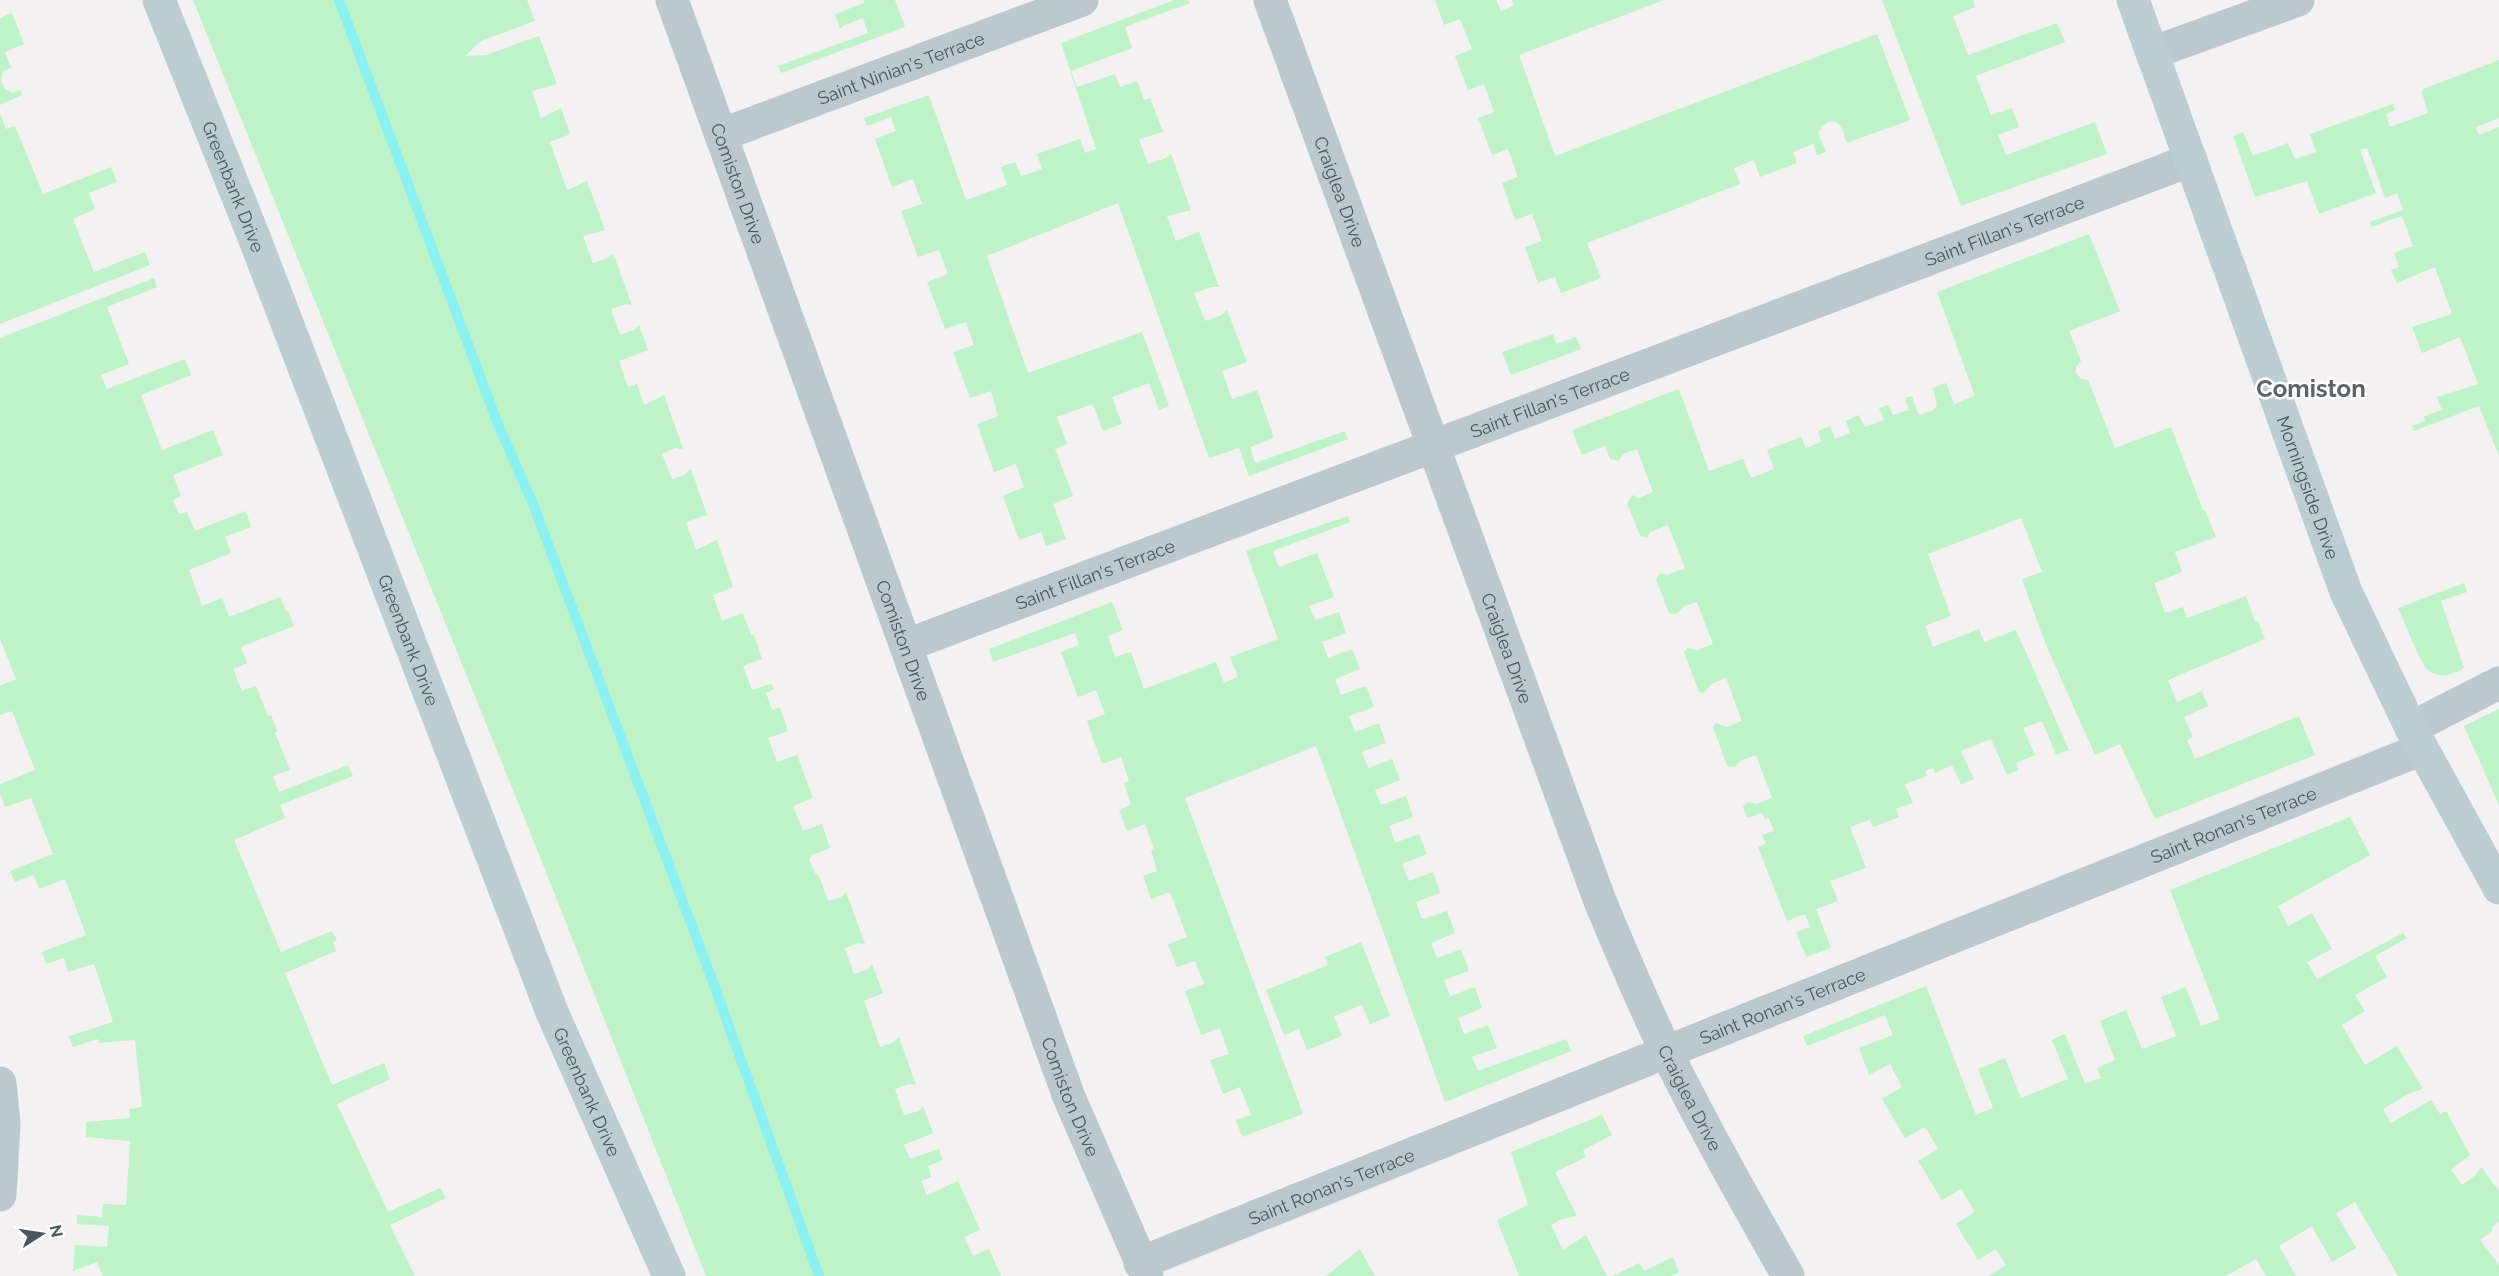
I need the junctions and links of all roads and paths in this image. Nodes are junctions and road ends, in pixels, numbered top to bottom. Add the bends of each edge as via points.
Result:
1 (159, 0) edge
2 (672, 0) edge
3 (1082, 0) edge
4 (1270, 0) edge
5 (2133, 0) edge
6 (2298, 0) edge
7 (2152, 53) junction
8 (721, 135) junction
9 (2192, 160) junction
10 (1432, 445) junction
11 (907, 645) junction
12 (2499, 683) edge
13 (2416, 738) junction
14 (2499, 888) edge
15 (1666, 1052) junction
16 (0, 1083) edge
17 (0, 1195) edge
18 (1144, 1269) edge
19 (669, 1276) edge
20 (1788, 1276) edge

1 - 19 street, Greenbank Drive via 552,1012
2 - 8 street, Comiston Drive
3 - 8 street, Saint Ninian's Terrace
4 - 10 street, Craiglea Drive
5 - 7 street, Morningside Drive
6 - 7 street
7 - 9 street, Morningside Drive
8 - 11 street, Comiston Drive
9 - 10 street, Saint Fillan's Terrace
9 - 13 street, Morningside Drive via 2346,592
10 - 11 street, Saint Fillan's Terrace
10 - 15 street, Craiglea Drive via 1600,901
11 - 18 street, Comiston Drive via 1069,1097
12 - 13 street, Saint Ronan's Terrace
13 - 14 street, Morningside Drive
13 - 15 street, Saint Ronan's Terrace
15 - 18 street, Saint Ronan's Terrace
15 - 20 street, Craiglea Drive
16 - 17 street via 4,1154

